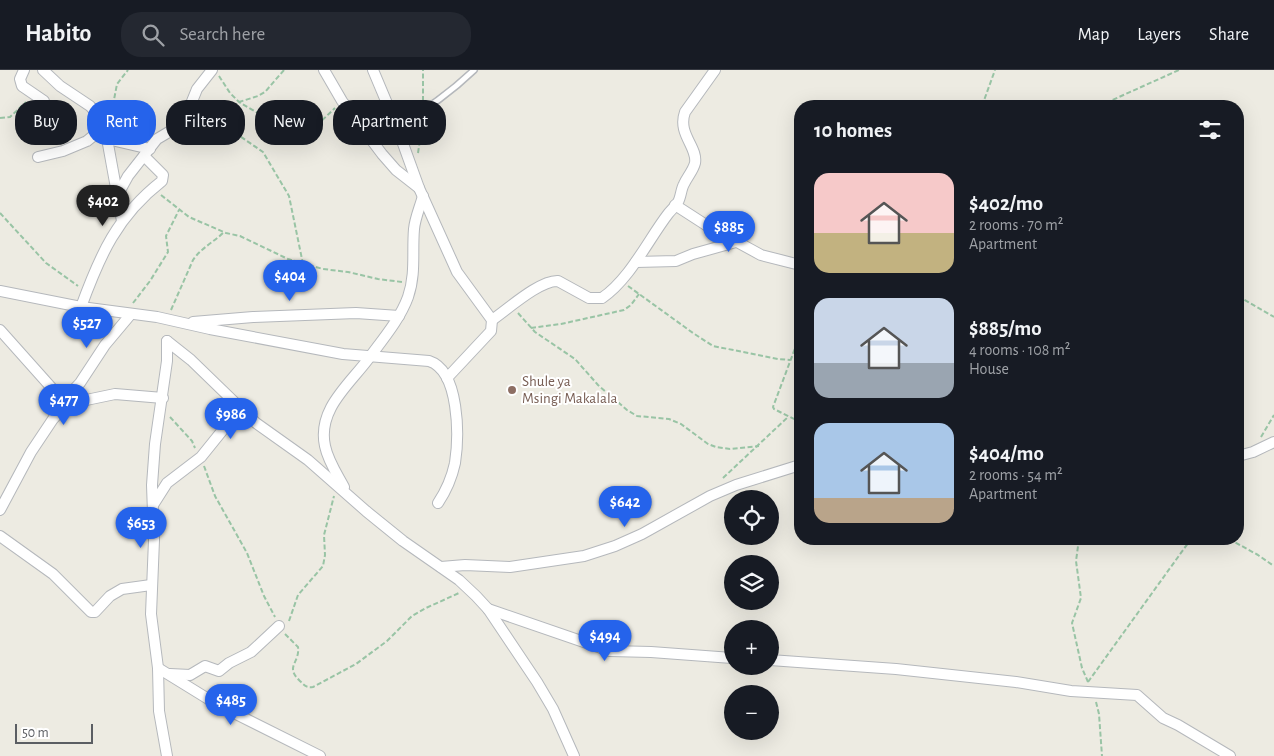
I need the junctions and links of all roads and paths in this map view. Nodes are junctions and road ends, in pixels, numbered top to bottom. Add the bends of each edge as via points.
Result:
1 (24, 70) edge
2 (43, 70) edge
3 (128, 70) edge
4 (284, 70) edge
5 (324, 70) edge
6 (373, 70) edge
7 (423, 70) edge
8 (474, 70) edge
9 (715, 70) edge
10 (995, 70) edge
11 (1178, 70) edge
12 (215, 73) edge
13 (34, 93) junction
14 (42, 100) edge
15 (113, 100) edge
16 (238, 100) edge
17 (245, 100) edge
18 (341, 100) edge
19 (386, 100) edge
20 (423, 100) edge
21 (439, 100) edge
22 (984, 100) edge
23 (1112, 100) edge
24 (87, 104) edge
25 (245, 105) edge
26 (333, 110) edge
27 (0, 118) edge
28 (245, 138) edge
29 (87, 141) edge
30 (108, 145) edge
31 (125, 145) edge
32 (376, 145) edge
33 (403, 145) edge
34 (419, 145) edge
35 (147, 152) junction
36 (38, 157) dead end
37 (413, 172) junction
38 (153, 188) junction
39 (421, 192) junction
40 (117, 196) junction
41 (675, 205) junction
42 (179, 210) junction
43 (0, 213) edge
44 (122, 221) junction
45 (224, 232) junction
46 (736, 242) junction
47 (636, 262) junction
48 (794, 263) edge
49 (304, 264) junction
50 (620, 281) junction
51 (412, 284) junction
52 (0, 291) edge
53 (86, 292) junction
54 (639, 294) junction
55 (1244, 300) edge
56 (512, 306) junction
57 (81, 307) junction
58 (129, 314) junction
59 (399, 316) junction
60 (1274, 317) edge
61 (168, 320) junction
62 (492, 320) junction
63 (181, 323) junction
64 (531, 328) junction
65 (0, 330) edge
66 (794, 350) edge
67 (370, 357) junction
68 (790, 360) junction
69 (448, 378) junction
70 (65, 403) junction
71 (162, 403) junction
72 (238, 407) junction
73 (1274, 415) edge
74 (788, 416) junction
75 (794, 419) edge
76 (1274, 442) edge
77 (759, 446) junction
78 (1253, 452) junction
79 (1244, 454) edge
80 (201, 457) junction
81 (794, 467) edge
82 (721, 481) dead end
83 (336, 484) junction
84 (348, 495) junction
85 (438, 503) dead end
86 (152, 507) junction
87 (0, 510) edge
88 (0, 536) edge
89 (1078, 545) edge
90 (1186, 545) edge
91 (1240, 545) edge
92 (1274, 566) edge
93 (441, 567) junction
94 (151, 585) junction
95 (468, 589) junction
96 (488, 609) junction
97 (284, 624) junction
98 (724, 657) edge
99 (779, 661) edge
100 (158, 668) junction
101 (168, 674) junction
102 (1088, 682) junction
103 (1081, 692) junction
104 (1093, 692) junction
105 (167, 756) edge
106 (320, 756) edge
107 (574, 756) edge
108 (1102, 756) edge
109 (1230, 756) edge

1 - 13 street via 19,82
2 - 24 street
3 - 15 path via 117,84
4 - 17 path via 265,92
5 - 18 street
6 - 19 street
7 - 20 path
8 - 21 lane
9 - 41 street via 683,118 695,163
10 - 22 path
11 - 23 path
12 - 16 path
12 - 35 street via 197,89 184,121 157,139
13 - 14 street
13 - 27 path via 10,117
25 - 26 path via 275,123 300,132 313,129
28 - 49 path via 264,152 289,196
29 - 36 street
30 - 40 street
31 - 35 street
32 - 39 street via 396,170
33 - 37 street
34 - 37 path
35 - 38 street via 163,175 162,181
35 - 40 street
37 - 39 street
38 - 42 path
38 - 44 street
39 - 51 street via 414,222
39 - 62 street via 457,272
40 - 44 street
41 - 46 street
41 - 47 street
42 - 45 path
42 - 58 path via 166,236 168,252
43 - 53 path via 46,263
44 - 53 street via 99,259
45 - 49 path
45 - 61 path via 192,260
46 - 47 street via 676,261
46 - 48 street via 762,255
47 - 50 street
49 - 51 path
50 - 54 path
50 - 56 street via 602,298 593,299 554,281 544,284
51 - 59 street
52 - 57 street
53 - 57 street
54 - 64 path via 624,310
54 - 68 path via 713,346
55 - 60 path
56 - 62 street
56 - 64 path
57 - 58 street
58 - 61 street
58 - 70 street
59 - 63 street via 356,313
59 - 67 street
61 - 63 street
62 - 69 street via 491,331
63 - 67 street
64 - 77 path via 575,360 598,385 636,416 651,416 681,424 716,448
65 - 70 street
66 - 68 path
67 - 69 street via 429,361 439,366
67 - 84 street via 338,396 325,421 327,452
68 - 74 path via 773,403 774,409
69 - 85 street via 458,435 455,465
70 - 71 street via 115,394
70 - 87 street via 31,452
71 - 72 street via 168,361 167,341
71 - 80 path
71 - 86 street via 155,444
72 - 80 street
72 - 83 street
73 - 78 path
74 - 75 path
74 - 77 path
76 - 78 street
77 - 82 path
78 - 79 street
80 - 86 street via 167,483
80 - 97 path via 215,496 247,553 264,596
81 - 93 street via 710,496 642,534 584,556 510,567
83 - 84 street
83 - 97 path via 324,536 324,562 298,595
84 - 93 street via 403,541
86 - 94 street
88 - 94 street via 53,574 91,612 122,589
89 - 102 path via 1076,561 1081,598 1072,623
90 - 102 path
91 - 92 path
93 - 95 street
94 - 100 street
95 - 96 street
95 - 97 path via 412,616 356,664 313,687 305,686 293,674 298,647
96 - 98 street via 610,651
96 - 107 street via 538,682
97 - 101 street via 251,652 219,671 205,666 190,675
99 - 103 street via 896,669
100 - 101 street
100 - 105 street via 159,711
101 - 106 street via 218,705
102 - 103 path
103 - 104 street
104 - 108 path via 1099,714
104 - 109 street via 1137,694 1163,718

